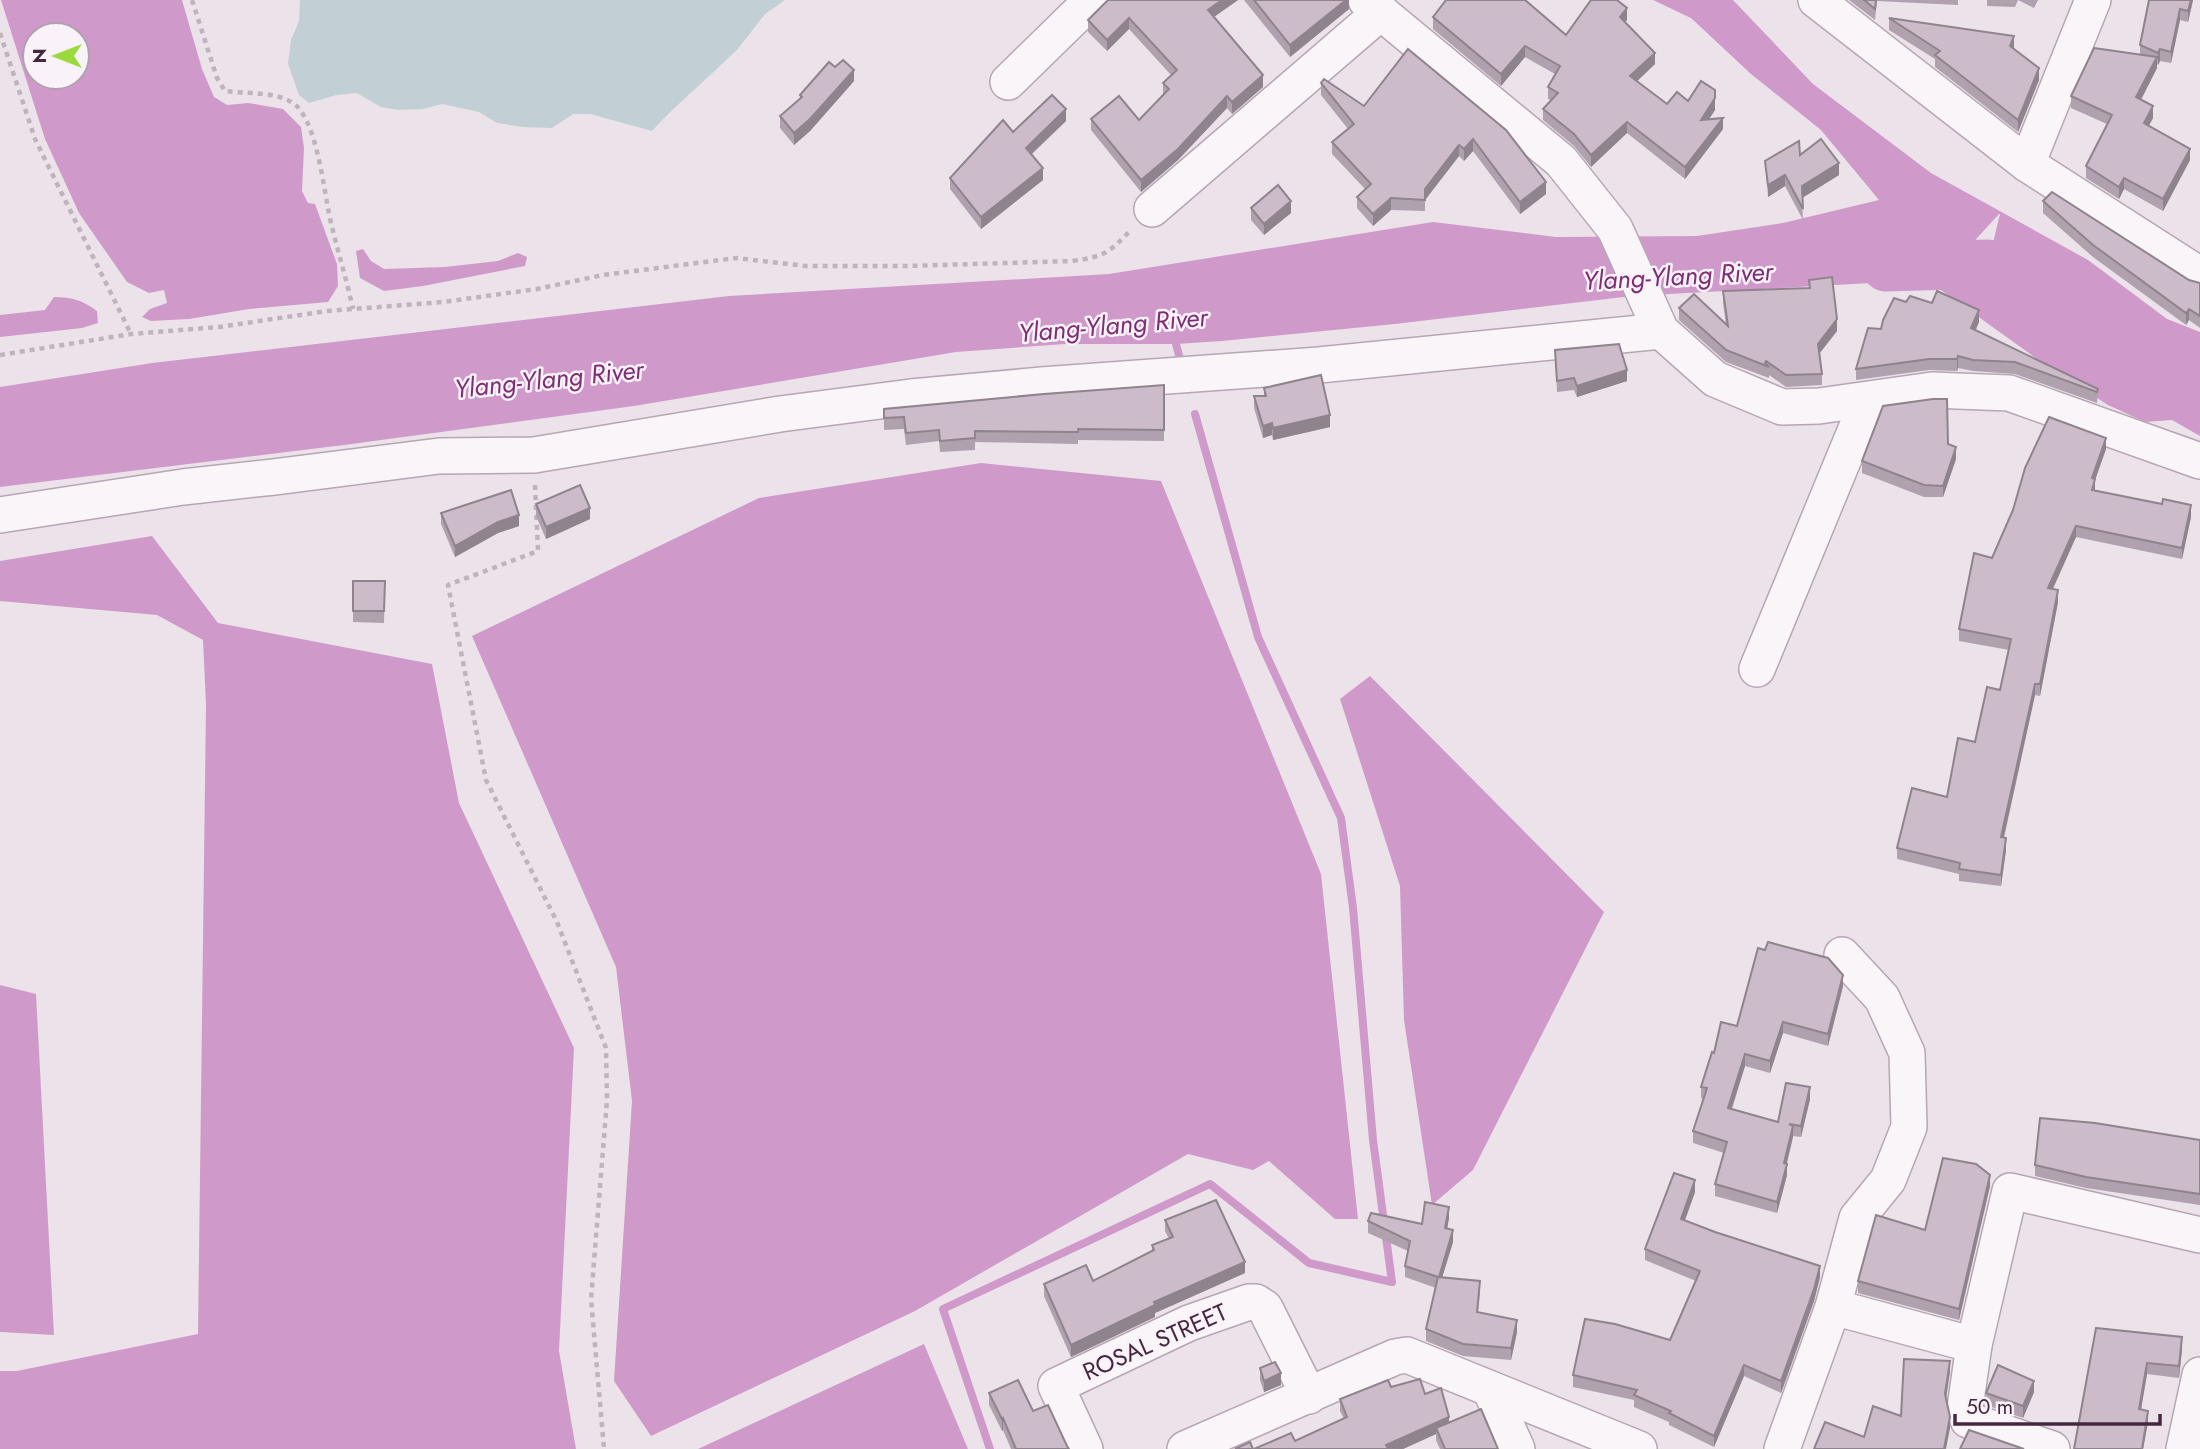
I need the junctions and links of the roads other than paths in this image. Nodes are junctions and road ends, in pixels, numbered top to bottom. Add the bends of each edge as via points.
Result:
1 (1092, 0) edge
2 (1816, 0) edge
3 (2093, 0) edge
4 (1374, 6) edge
5 (1008, 82) dead end
6 (2027, 164) junction
7 (1152, 209) road end
8 (2200, 275) edge
9 (1656, 319) junction
10 (1868, 400) junction
11 (2200, 461) edge
12 (0, 515) edge
13 (1757, 669) dead end
14 (1842, 955) dead end
15 (2200, 1235) edge
16 (1833, 1307) junction
17 (1974, 1345) junction
18 (2200, 1375) edge
19 (1490, 1389) junction
20 (1309, 1396) junction
21 (1085, 1449) edge
22 (1185, 1449) edge
23 (1517, 1449) edge
24 (1639, 1449) edge
25 (1782, 1449) edge
26 (2052, 1449) edge
27 (2184, 1449) edge

1 - 5 street
2 - 6 street
3 - 6 street
4 - 7 street
4 - 9 street via 1561,161 1615,229
6 - 8 street
9 - 10 street via 1715,379 1782,407
9 - 12 street via 1319,365 911,397 534,455 439,456
10 - 11 street via 1932,390 2009,393
10 - 13 street
14 - 16 street via 1882,998 1907,1053 1909,1127 1888,1180 1857,1218
15 - 17 street via 2010,1191
16 - 17 street
16 - 25 street
17 - 26 street via 1965,1408 1968,1420
18 - 27 street
19 - 20 street via 1407,1354
19 - 23 street
19 - 24 street
20 - 21 street, ROSAL STREET via 1265,1308 1249,1302 1189,1323 1056,1386
20 - 22 street

